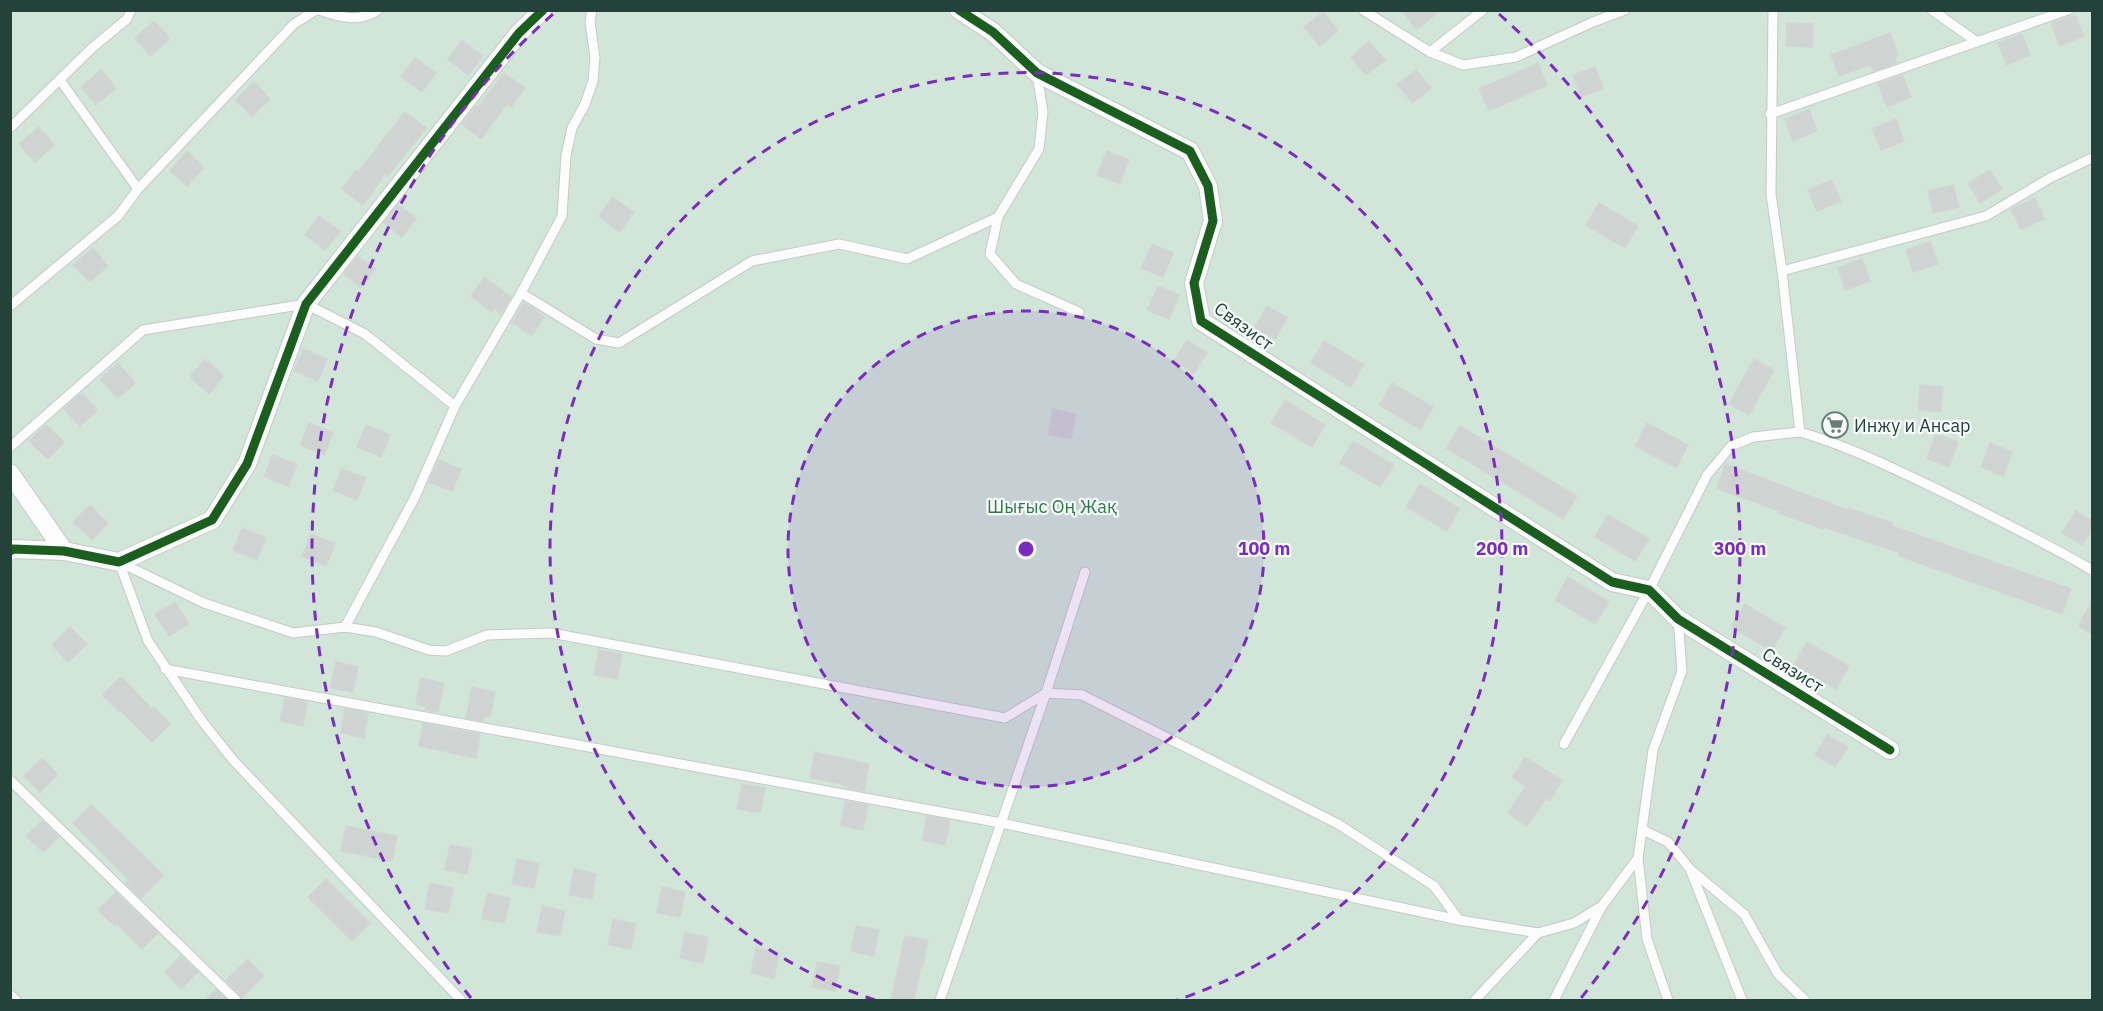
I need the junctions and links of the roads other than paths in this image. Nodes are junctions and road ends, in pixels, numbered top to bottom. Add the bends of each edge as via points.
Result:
1 (132, 10) edge
2 (317, 10) edge
3 (378, 10) edge
4 (543, 10) edge
5 (592, 10) edge
6 (959, 10) edge
7 (1363, 10) edge
8 (1483, 10) edge
9 (1625, 10) edge
10 (1773, 10) edge
11 (1932, 10) edge
12 (2068, 10) edge
13 (333, 13) edge
14 (1977, 42) junction
15 (1430, 52) junction
16 (1036, 73) junction
17 (60, 80) junction
18 (1770, 114) junction
19 (10, 128) edge
20 (2092, 158) edge
21 (138, 189) junction
22 (998, 218) junction
23 (1782, 272) junction
24 (521, 293) junction
25 (306, 304) junction
26 (10, 306) edge
27 (1079, 312) dead end
28 (456, 406) junction
29 (1800, 432) junction
30 (10, 447) edge
31 (10, 474) edge
32 (10, 551) edge
33 (64, 551) junction
34 (119, 562) junction
35 (2092, 570) edge
36 (1085, 572) dead end
37 (1649, 590) junction
38 (1678, 619) junction
39 (345, 627) junction
40 (165, 669) junction
41 (1046, 693) junction
42 (1564, 744) dead end
43 (1890, 750) dead end
44 (10, 780) edge
45 (1001, 823) junction
46 (1643, 830) junction
47 (1638, 858) junction
48 (1690, 869) junction
49 (1602, 906) junction
50 (1459, 920) junction
51 (1538, 933) junction
52 (10, 995) edge
53 (16, 1000) edge
54 (236, 1000) edge
55 (462, 1000) edge
56 (940, 1000) edge
57 (1475, 1000) edge
58 (1554, 1000) edge
59 (1668, 1000) edge
60 (1742, 1000) edge
61 (1805, 1000) edge

1 - 17 lane
2 - 13 lane
2 - 21 lane via 294,24
3 - 13 lane via 369,16 346,19
4 - 25 street via 519,33
5 - 24 lane via 593,81 572,128 562,216
6 - 16 street, Связист via 993,33
7 - 15 lane
8 - 15 lane
9 - 15 lane via 1516,57 1463,65
10 - 18 lane
11 - 14 lane
12 - 14 lane
14 - 18 lane
16 - 22 lane via 1043,112 1039,149
16 - 37 street, Связист via 1191,151 1208,186 1213,221 1194,283 1201,321 1612,582
17 - 19 lane
17 - 21 lane
18 - 23 lane via 1771,194
20 - 23 lane via 1986,216
21 - 26 lane via 118,216
22 - 24 lane via 907,259 839,244 752,261 619,343 596,339
22 - 27 lane via 990,254 996,261 1016,284
23 - 29 lane
24 - 28 lane
25 - 28 lane via 365,334
25 - 30 lane via 143,330
25 - 34 street via 247,464 212,520
28 - 39 lane via 415,497
29 - 35 lane via 1877,459 2033,536
29 - 37 lane via 1753,437 1731,446 1707,475
31 - 33 street
32 - 33 street
33 - 34 street
34 - 39 lane via 204,603 292,633
34 - 40 lane via 148,641
36 - 41 lane
37 - 38 street, Связист
37 - 42 lane
38 - 43 street, Связист
38 - 46 lane via 1682,671 1653,750
39 - 41 lane via 446,651 487,634 551,633 1005,718
40 - 45 lane
40 - 55 lane via 233,760
41 - 45 lane
41 - 50 lane via 1082,695 1338,824 1434,886
44 - 54 lane
45 - 50 lane
45 - 56 lane
46 - 47 lane
46 - 48 lane via 1668,842
47 - 49 lane
47 - 59 lane via 1647,939
48 - 60 lane
48 - 61 lane via 1744,914 1778,974
49 - 51 lane via 1574,923
49 - 58 lane
50 - 51 lane
51 - 57 lane
52 - 53 lane

